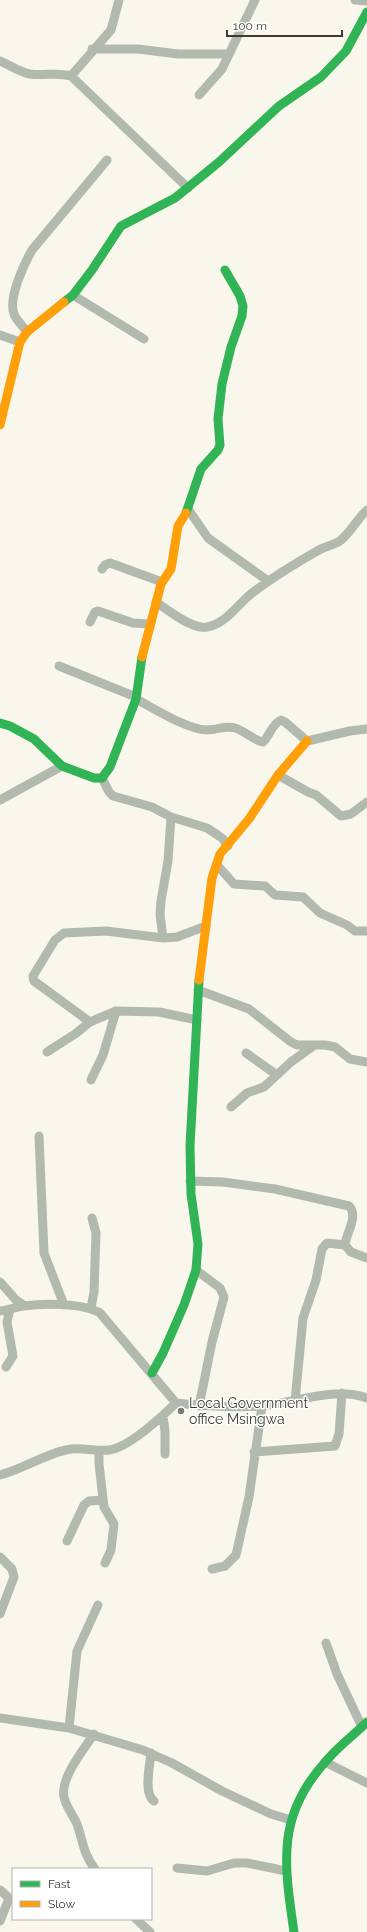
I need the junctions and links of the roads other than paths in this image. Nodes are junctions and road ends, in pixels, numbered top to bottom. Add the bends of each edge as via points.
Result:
1 (120, 0) edge
2 (255, 0) edge
3 (355, 0) edge
4 (367, 1) edge
5 (367, 12) edge
6 (92, 50) junction
7 (228, 54) junction
8 (0, 61) edge
9 (71, 76) junction
10 (199, 95) dead end
11 (107, 160) dead end
12 (188, 188) junction
13 (225, 270) dead end
14 (73, 295) junction
15 (27, 332) junction
16 (0, 336) edge
17 (144, 339) dead end
18 (20, 342) junction
19 (0, 425) edge
20 (188, 509) junction
21 (367, 510) edge
22 (102, 569) dead end
23 (268, 581) junction
24 (162, 582) junction
25 (156, 602) junction
26 (90, 622) dead end
27 (150, 624) junction
28 (59, 666) dead end
29 (136, 698) junction
30 (0, 723) edge
31 (367, 729) edge
32 (307, 741) junction
33 (62, 766) junction
34 (278, 774) junction
35 (102, 778) junction
36 (0, 800) edge
37 (367, 802) edge
38 (171, 817) junction
39 (228, 846) junction
40 (217, 865) junction
41 (206, 926) junction
42 (367, 931) edge
43 (163, 938) junction
44 (198, 990) junction
45 (116, 1011) junction
46 (197, 1020) junction
47 (90, 1022) junction
48 (314, 1046) junction
49 (47, 1052) dead end
50 (246, 1053) dead end
51 (367, 1062) edge
52 (277, 1075) junction
53 (91, 1080) dead end
54 (231, 1107) dead end
55 (39, 1136) dead end
56 (190, 1181) junction
57 (92, 1218) dead end
58 (345, 1245) junction
59 (367, 1258) edge
60 (196, 1270) junction
61 (0, 1282) edge
62 (64, 1305) junction
63 (25, 1306) junction
64 (91, 1308) junction
65 (10, 1309) junction
66 (0, 1311) edge
67 (6, 1367) dead end
68 (152, 1373) junction
69 (342, 1393) junction
70 (367, 1398) edge
71 (295, 1401) junction
72 (176, 1403) junction
73 (199, 1406) junction
74 (262, 1406) junction
75 (163, 1416) junction
76 (99, 1450) junction
77 (254, 1452) junction
78 (165, 1454) dead end
79 (0, 1475) edge
80 (103, 1500) junction
81 (67, 1541) dead end
82 (0, 1557) edge
83 (106, 1562) dead end
84 (212, 1569) dead end
85 (98, 1605) dead end
86 (0, 1614) edge
87 (326, 1643) dead end
88 (0, 1718) edge
89 (364, 1725) edge
90 (69, 1728) junction
91 (94, 1734) junction
92 (151, 1753) junction
93 (325, 1762) junction
94 (367, 1783) edge
95 (154, 1801) dead end
96 (291, 1820) junction
97 (94, 1868) edge
98 (177, 1868) dead end
99 (286, 1872) junction
100 (0, 1890) edge
101 (0, 1920) edge
102 (137, 1920) edge
103 (150, 1932) edge
104 (294, 1932) edge

1 - 6 street via 111,30
2 - 7 street
3 - 4 street
5 - 12 street via 346,51 338,60 320,77 279,106
6 - 7 street via 138,49 178,54
6 - 9 street
7 - 10 street via 222,69
8 - 9 street via 31,74 55,73
9 - 12 street
11 - 15 street via 32,250 26,261 14,298 13,312
12 - 14 street via 164,205 121,226
13 - 20 street via 240,295 243,312 219,392 220,445 201,468
14 - 15 street
14 - 17 street
15 - 18 street
16 - 18 street
18 - 19 street
20 - 23 street via 208,538
20 - 24 street via 178,526 171,569
21 - 23 street via 346,536
22 - 24 street via 110,563
23 - 25 street via 223,620 205,628 176,616
24 - 25 street
25 - 27 street
26 - 27 street via 98,611 133,623
27 - 29 street
28 - 29 street
29 - 32 street via 193,727 208,730 236,728 263,742 281,720
29 - 35 street via 110,767
30 - 33 street via 34,739
31 - 32 street
32 - 34 street
33 - 35 street via 94,778
33 - 36 street
34 - 37 street via 316,795 341,816 351,814
34 - 39 street via 250,819
35 - 38 street via 113,796 152,807
38 - 39 street via 215,832
38 - 43 street via 160,914
39 - 40 street via 220,854
40 - 41 street via 209,890
40 - 42 street via 234,884 264,886 275,895 303,897 320,913 355,931
41 - 43 street
41 - 44 street
43 - 47 street via 124,932 72,932 64,933 55,940 33,979
44 - 46 street
44 - 48 street via 249,1009 297,1045
45 - 46 street via 159,1012
45 - 47 street
45 - 53 street
46 - 56 street
47 - 49 street
48 - 51 street via 335,1047 350,1059
48 - 52 street
50 - 52 street
52 - 54 street via 261,1089 246,1093
55 - 62 street via 44,1253
56 - 58 street via 223,1182 276,1189 349,1206 353,1215
56 - 60 street via 198,1244
57 - 64 street via 96,1234
58 - 59 street via 351,1252
58 - 71 street via 327,1244 322,1249 316,1280 303,1318
60 - 68 street via 184,1305
60 - 73 street via 220,1288 224,1297
61 - 63 street
62 - 63 street
62 - 64 street
63 - 65 street
64 - 68 street via 100,1313
65 - 66 street
65 - 67 street via 7,1322 13,1356
68 - 72 street
69 - 70 street
69 - 71 street
69 - 77 street via 339,1434 335,1446
71 - 74 street
72 - 73 street
72 - 75 street
73 - 74 street
74 - 77 street
75 - 76 street via 117,1449
75 - 78 street
76 - 79 street via 68,1449
76 - 80 street
77 - 84 street via 247,1510 236,1555 225,1566
80 - 81 street via 89,1501 84,1505
80 - 83 street via 106,1513 114,1524 111,1550
82 - 86 street via 12,1569 14,1577
85 - 90 street via 77,1651
87 - 89 street via 337,1674
88 - 90 street
89 - 93 street
90 - 91 street
91 - 92 street
91 - 97 street via 72,1768 63,1795 77,1824 84,1850
92 - 95 street via 148,1790
92 - 96 street via 222,1791 271,1814
93 - 94 street
93 - 96 street via 305,1787
96 - 99 street via 286,1850
98 - 99 street via 207,1872 234,1863 247,1863
99 - 104 street
100 - 101 street via 8,1897
102 - 103 street

